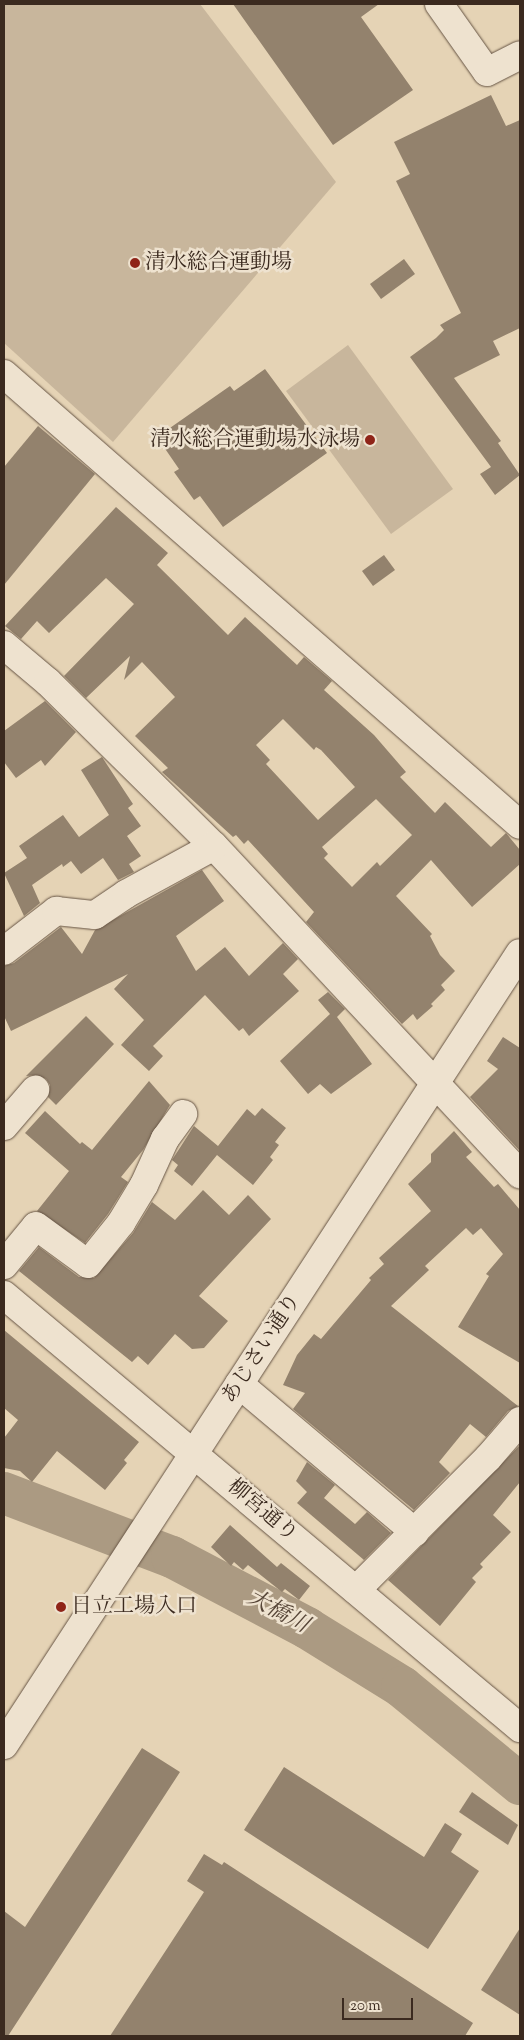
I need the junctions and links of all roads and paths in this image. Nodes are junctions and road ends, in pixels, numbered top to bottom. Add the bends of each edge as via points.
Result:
1 (439, 4) edge
2 (520, 54) edge
3 (4, 374) edge
4 (4, 645) edge
5 (520, 825) edge
6 (214, 846) junction
7 (4, 951) edge
8 (520, 953) edge
9 (436, 1084) junction
10 (35, 1090) dead end
11 (183, 1114) dead end
12 (4, 1126) edge
13 (520, 1174) edge
14 (4, 1265) edge
15 (4, 1295) edge
16 (239, 1384) junction
17 (520, 1421) edge
18 (192, 1453) junction
19 (415, 1532) junction
20 (356, 1590) junction
21 (520, 1728) edge
22 (4, 1745) edge

1 - 2 street via 487,72
3 - 5 street
4 - 6 street via 48,682
6 - 7 street via 126,894 95,916 56,911
6 - 9 street
8 - 9 street, あじさい通り
9 - 13 street
9 - 16 street, あじさい通り
10 - 12 street
11 - 14 street via 165,1138 144,1186 121,1223 88,1264 36,1226
15 - 18 street, 柳宮通り
16 - 18 street, あじさい通り
16 - 19 street
17 - 19 street
18 - 20 street, 柳宮通り
18 - 22 street, あじさい通り via 99,1603
19 - 20 street
20 - 21 street, 柳宮通り

